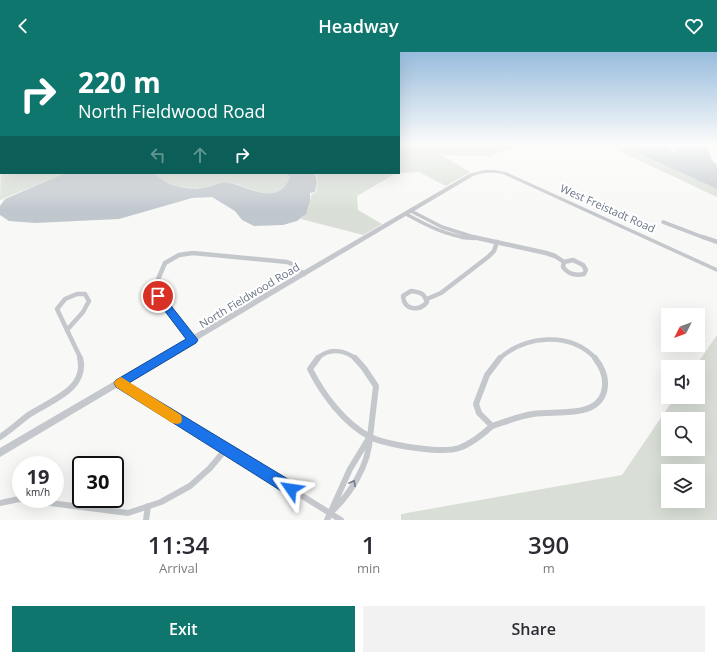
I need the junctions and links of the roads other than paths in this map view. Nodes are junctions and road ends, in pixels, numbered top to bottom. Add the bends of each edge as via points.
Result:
1 (488, 170) joint
2 (409, 212) junction
3 (663, 222) dead end
4 (497, 242) junction
5 (717, 242) edge
6 (564, 262) junction
7 (717, 270) edge
8 (304, 274) junction
9 (427, 299) junction
10 (67, 330) junction
11 (193, 340) junction
12 (120, 383) junction
13 (492, 426) junction
14 (0, 437) edge
15 (370, 438) junction
16 (226, 449) junction
17 (0, 453) edge
18 (0, 503) edge
19 (148, 506) junction
20 (328, 517) edge
21 (146, 520) edge
22 (341, 520) edge

1 - 2 street, North Fieldwood Road via 471,175
1 - 7 street, West Freistadt Road via 519,179
2 - 4 street via 424,222 447,231 468,238
2 - 8 street, North Fieldwood Road
3 - 5 street
4 - 6 street via 546,252
4 - 9 street via 494,251 488,257 441,293
6 - 6 street via 563,266 570,273 577,276 585,273 583,265 577,261
8 - 11 street, North Fieldwood Road
8 - 11 street via 287,262 193,253 179,255 166,264 156,284 158,296
9 - 9 street via 423,293 415,291 405,294 402,299 408,307 416,309 423,307
10 - 10 street via 89,301 85,294 70,295 59,303 57,309
10 - 14 street via 82,361 82,372 75,384
11 - 12 street, North Fieldwood Road
12 - 16 street
12 - 17 street, North Fieldwood Road
13 - 13 street via 533,414 592,409 603,399 606,389 605,376 600,364 584,349 560,340 544,339 518,346 505,353 495,363 479,391 476,404 480,414
13 - 15 street via 475,440 461,448 453,449 437,450
15 - 15 street via 376,386 349,354 340,351 325,353 310,370 313,378 356,429
15 - 20 street via 367,457 349,490
16 - 19 street via 190,486
16 - 20 street
18 - 19 street via 19,499 128,513
19 - 21 street
20 - 22 street

